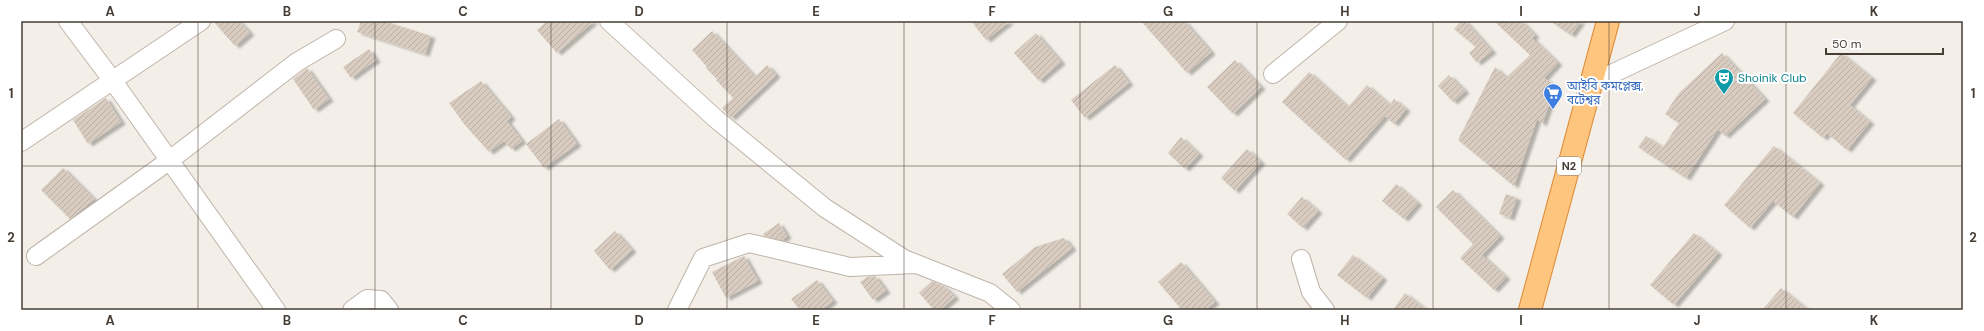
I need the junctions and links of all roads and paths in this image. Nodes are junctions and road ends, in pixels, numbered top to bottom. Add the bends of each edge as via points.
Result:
1 (68, 21) edge
2 (201, 21) edge
3 (609, 21) edge
4 (1338, 21) edge
5 (1608, 21) edge
6 (1725, 21) edge
7 (336, 39) dead end
8 (1273, 74) dead end
9 (113, 81) junction
10 (1592, 83) junction
11 (21, 142) edge
12 (170, 160) junction
13 (36, 256) dead end
14 (1301, 259) dead end
15 (915, 264) junction
16 (276, 310) edge
17 (352, 310) edge
18 (389, 310) edge
19 (677, 310) edge
20 (1011, 310) edge
21 (1325, 310) edge
22 (1530, 310) edge

1 - 9 street
2 - 9 street
3 - 15 street via 716,118 825,208
4 - 8 street
5 - 10 highway, N2
6 - 10 street
7 - 12 street via 297,62
9 - 11 street
9 - 12 street
10 - 22 highway, N2
12 - 13 street
12 - 16 street
14 - 21 street via 1311,292
15 - 19 street via 850,267 749,243 703,258
15 - 20 street via 990,293
17 - 18 street via 367,300 381,300

